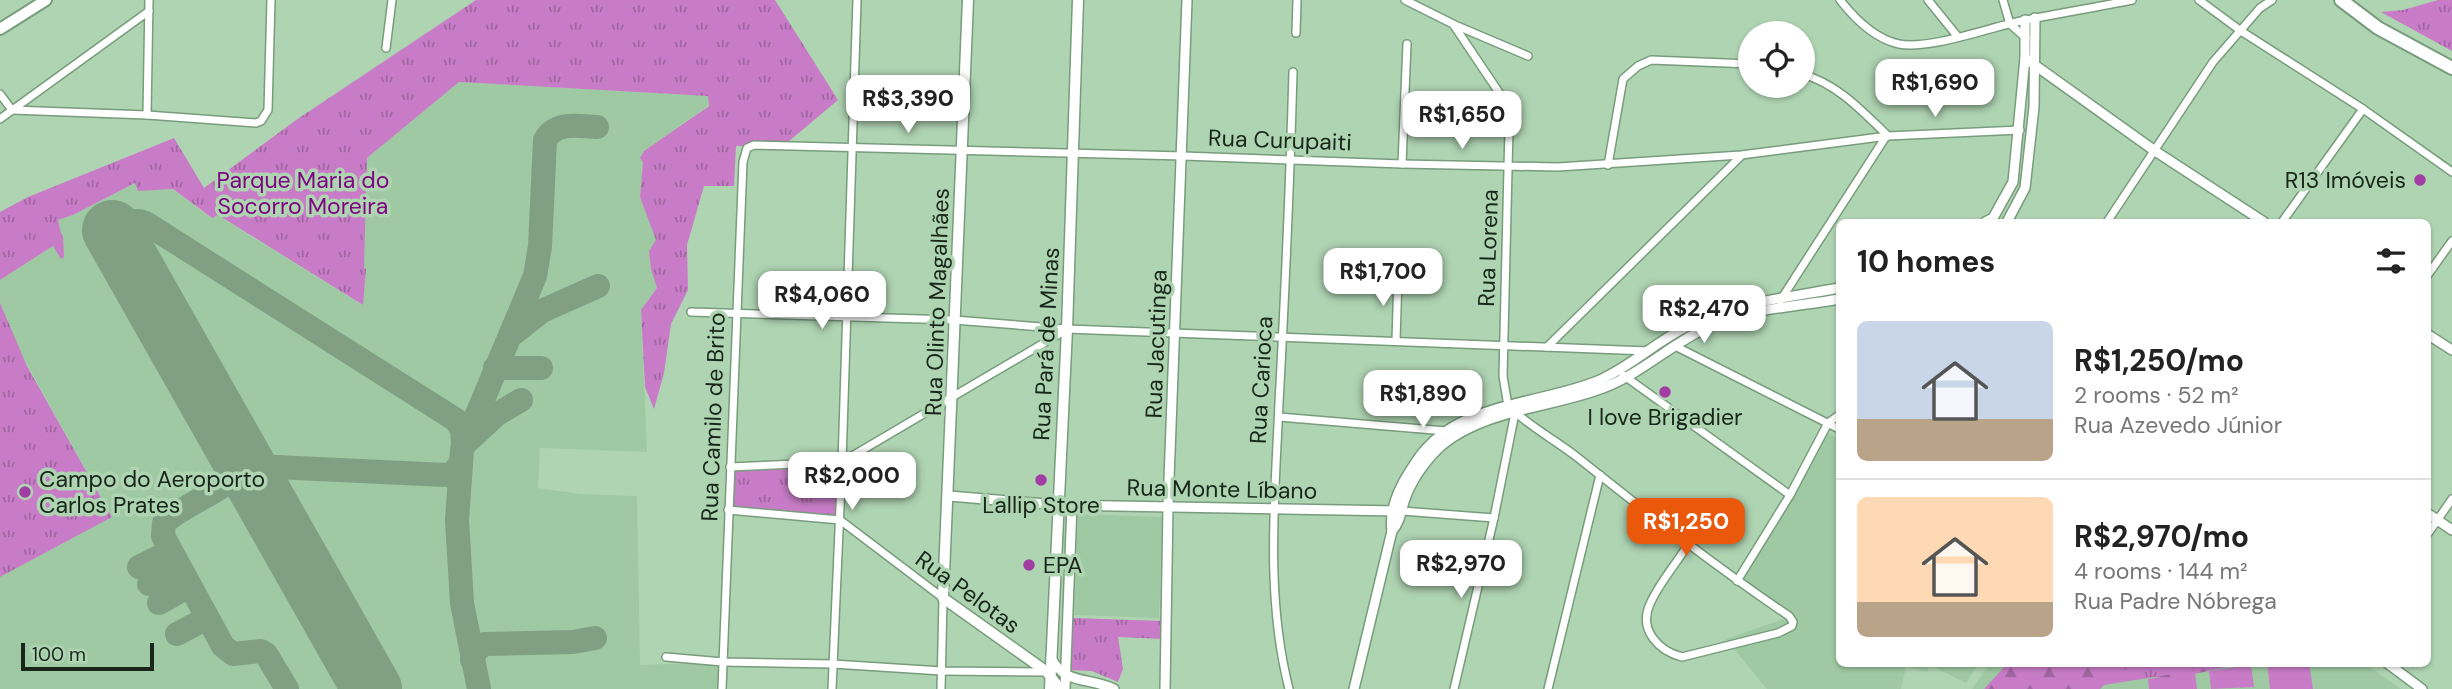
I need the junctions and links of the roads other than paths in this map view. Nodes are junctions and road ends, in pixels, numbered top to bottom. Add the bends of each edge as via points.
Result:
1 (37, 0) edge
2 (46, 0) edge
3 (149, 0) edge
4 (271, 0) edge
5 (391, 0) edge
6 (857, 0) edge
7 (968, 0) edge
8 (1078, 0) edge
9 (1187, 0) edge
10 (1297, 0) edge
11 (1405, 0) edge
12 (1840, 0) edge
13 (1928, 0) edge
14 (2003, 0) edge
15 (2132, 0) edge
16 (2199, 0) edge
17 (2272, 0) edge
18 (2341, 0) edge
19 (2260, 4) edge
20 (149, 11) junction
21 (2030, 19) junction
22 (1454, 24) junction
23 (2010, 24) junction
24 (0, 28) edge
25 (2241, 31) junction
26 (1296, 33) dead end
27 (1958, 37) junction
28 (2026, 38) junction
29 (1407, 44) dead end
30 (386, 48) dead end
31 (1528, 56) dead end
32 (2025, 58) junction
33 (2035, 63) junction
34 (1738, 64) edge
35 (2452, 68) edge
36 (1293, 72) dead end
37 (1815, 78) edge
38 (0, 94) edge
39 (2363, 109) junction
40 (12, 110) junction
41 (147, 115) junction
42 (0, 120) edge
43 (2020, 130) junction
44 (1887, 137) junction
45 (853, 147) junction
46 (747, 148) joint
47 (962, 151) junction
48 (2155, 151) junction
49 (1073, 153) junction
50 (1741, 155) junction
51 (1183, 156) junction
52 (1291, 160) junction
53 (1402, 164) junction
54 (1509, 165) junction
55 (1608, 165) junction
56 (2452, 172) edge
57 (1994, 219) edge
58 (2009, 219) edge
59 (2109, 219) edge
60 (2259, 219) edge
61 (2284, 219) edge
62 (2452, 241) edge
63 (2431, 270) edge
64 (1398, 277) dead end
65 (1836, 291) edge
66 (1836, 299) edge
67 (1781, 304) junction
68 (691, 312) dead end
69 (736, 313) junction
70 (848, 318) junction
71 (954, 320) junction
72 (1067, 329) junction
73 (1175, 334) junction
74 (1283, 336) junction
75 (2431, 337) edge
76 (1396, 340) junction
77 (1504, 344) junction
78 (1675, 346) junction
79 (1547, 347) junction
80 (2452, 350) edge
81 (1653, 354) junction
82 (1622, 374) junction
83 (952, 397) junction
84 (1512, 410) junction
85 (1279, 417) junction
86 (1836, 417) edge
87 (1828, 423) junction
88 (1836, 427) edge
89 (1446, 432) junction
90 (842, 462) junction
91 (730, 467) junction
92 (1600, 475) junction
93 (1790, 495) junction
94 (949, 496) junction
95 (2452, 499) edge
96 (1058, 505) junction
97 (1072, 505) junction
98 (1168, 506) junction
99 (728, 510) junction
100 (1273, 510) junction
101 (1397, 511) junction
102 (2431, 516) edge
103 (1494, 518) junction
104 (840, 520) junction
105 (2438, 520) junction
106 (2431, 530) edge
107 (2452, 530) edge
108 (1689, 543) junction
109 (1737, 581) junction
110 (943, 598) junction
111 (666, 657) dead end
112 (1051, 659) junction
113 (723, 662) junction
114 (833, 664) junction
115 (2392, 667) edge
116 (942, 671) junction
117 (1049, 674) junction
118 (1066, 677) junction
119 (722, 689) edge
120 (832, 689) edge
121 (941, 689) edge
122 (1050, 689) edge
123 (1060, 689) edge
124 (1065, 689) edge
125 (1114, 689) edge
126 (1165, 689) edge
127 (1289, 689) edge
128 (1354, 689) edge
129 (1454, 689) edge
130 (1548, 689) edge
131 (2422, 689) edge

1 - 24 main road
2 - 24 main road
3 - 20 street
4 - 41 street via 265,117 256,123
5 - 30 street
6 - 45 street
7 - 47 main road, Rua Olinto Magalhães
8 - 49 main road, Rua Pará de Minas
9 - 51 street, Rua Jacutinga
10 - 26 street
11 - 22 street
12 - 27 street via 1865,26 1891,42 1915,45
13 - 27 street
14 - 23 street
15 - 21 street
16 - 25 street
17 - 19 street
18 - 35 highway via 2378,28
19 - 25 street
20 - 40 street
20 - 41 street
21 - 23 street
21 - 28 street
21 - 33 street
22 - 31 street
22 - 54 street, Rua Lorena via 1502,97 1509,128
23 - 27 street
23 - 28 street
25 - 39 street
25 - 48 street via 2213,62
28 - 32 street
29 - 53 street
32 - 33 street
32 - 43 street
33 - 48 street
33 - 58 street via 2025,188
34 - 55 street via 1651,60 1638,66 1623,79
36 - 52 street, Rua Carioca
37 - 44 street via 1848,98
38 - 40 street
39 - 56 street
39 - 61 street
40 - 41 street
40 - 42 street
43 - 44 street, Rua Curupaiti
43 - 57 street via 2013,182
44 - 50 street, Rua Curupaiti
44 - 67 street
45 - 46 street, Rua Curupaiti
45 - 47 street, Rua Curupaiti
45 - 70 street
46 - 69 street, Rua Camilo de Brito
47 - 49 street, Rua Curupaiti
47 - 71 main road, Rua Olinto Magalhães
48 - 59 street
48 - 60 street
49 - 51 street, Rua Curupaiti
49 - 72 main road, Rua Pará de Minas
50 - 55 street, Rua Curupaiti
50 - 79 street
51 - 52 street, Rua Curupaiti
51 - 73 street, Rua Jacutinga
52 - 53 street, Rua Curupaiti
52 - 74 street, Rua Carioca
53 - 54 street, Rua Curupaiti
54 - 55 street, Rua Curupaiti
54 - 77 street, Rua Lorena
62 - 63 street
64 - 76 street
65 - 67 street
66 - 67 street
67 - 78 street via 1732,317
67 - 81 street via 1730,308 1704,318 1683,328
68 - 69 street
69 - 70 street
69 - 91 street, Rua Camilo de Brito
70 - 71 street
70 - 90 street
71 - 72 street
71 - 83 main road, Rua Olinto Magalhães
72 - 73 street
72 - 83 street
72 - 96 main road, Rua Pará de Minas
73 - 74 street
73 - 98 street, Rua Jacutinga
74 - 76 street
74 - 85 street, Rua Carioca
75 - 80 street
76 - 77 street
77 - 79 street
77 - 84 street, Rua Lorena via 1503,376
78 - 81 street
78 - 87 street
79 - 81 street
81 - 82 street
82 - 84 street
82 - 93 street
83 - 90 street
83 - 94 main road, Rua Olinto Magalhães
84 - 89 street via 1467,419
84 - 92 street
84 - 101 street via 1474,425 1443,445 1415,479
84 - 103 street, Rua Lorena
85 - 89 street
85 - 100 street, Rua Carioca
86 - 87 street
87 - 88 street
87 - 93 street
89 - 101 street via 1424,450 1403,481
90 - 91 street
90 - 104 street
91 - 99 street, Rua Camilo de Brito
92 - 108 street
92 - 130 street
93 - 109 street
94 - 96 street, Rua Monte Líbano
94 - 110 main road, Rua Olinto Magalhães
95 - 105 street
96 - 97 street, Rua Monte Líbano
96 - 112 main road, Rua Pará de Minas
97 - 98 street, Rua Monte Líbano
97 - 118 street
98 - 100 street, Rua Monte Líbano
98 - 126 street, Rua Jacutinga
99 - 104 street
99 - 113 street, Rua Camilo de Brito
100 - 101 street, Rua Monte Líbano
100 - 127 street, Rua Carioca via 1274,607
101 - 103 street, Rua Monte Líbano
101 - 128 street via 1390,521 1392,531
102 - 105 street
103 - 129 street, Rua Lorena
104 - 110 street, Rua Pelotas
104 - 114 street
105 - 106 street
105 - 107 street
108 - 109 street
108 - 109 street via 1650,604 1647,617 1652,639 1667,653 1682,657 1792,626 1789,616
110 - 116 street, Rua Olinto Magalhães
110 - 117 main road, Rua Pelotas
111 - 113 street
112 - 117 main road, Rua Pará de Minas
112 - 118 street
113 - 114 street
113 - 119 street, Rua Camilo de Brito
114 - 116 street
114 - 120 street
115 - 131 street
116 - 117 street
116 - 121 street, Rua Olinto Magalhães
117 - 122 main road, Rua Pará de Minas
117 - 123 main road, Rua Pelotas
118 - 124 street
118 - 125 street

